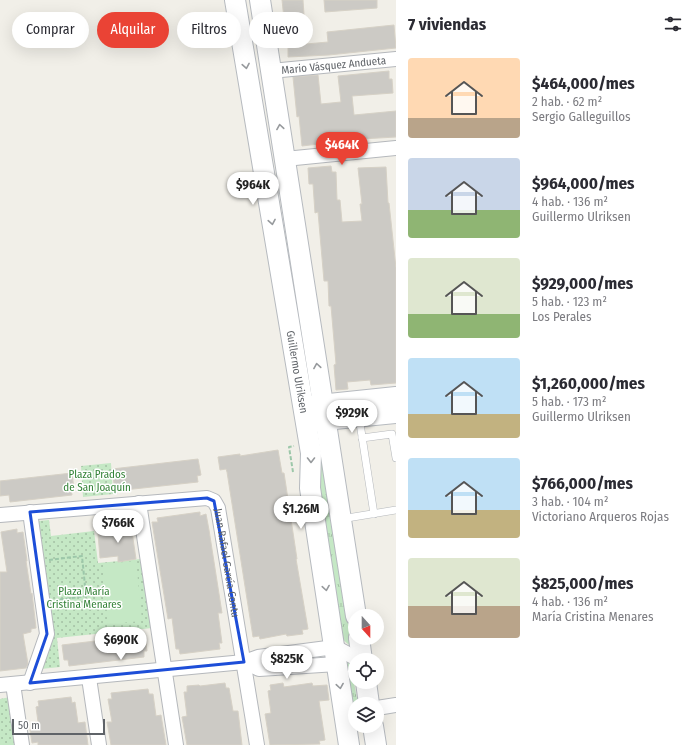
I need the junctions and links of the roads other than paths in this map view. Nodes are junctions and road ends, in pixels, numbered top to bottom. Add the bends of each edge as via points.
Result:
1 (235, 0) edge
2 (260, 0) edge
3 (396, 59) edge
4 (271, 71) junction
5 (396, 148) edge
6 (285, 159) junction
7 (396, 397) edge
8 (325, 412) junction
9 (396, 413) edge
10 (304, 415) junction
11 (359, 417) junction
12 (362, 438) junction
13 (396, 458) edge
14 (138, 503) junction
15 (396, 510) edge
16 (30, 512) junction
17 (374, 514) junction
18 (0, 515) edge
19 (341, 519) junction
20 (355, 609) edge
21 (336, 656) junction
22 (348, 658) edge
23 (244, 662) junction
24 (164, 670) junction
25 (89, 678) junction
26 (30, 683) junction
27 (6, 685) edge
28 (396, 705) edge
29 (384, 707) edge
30 (374, 733) edge
31 (22, 745) edge
32 (99, 745) edge
33 (176, 745) edge
34 (257, 745) edge
35 (349, 745) edge
36 (376, 745) edge

1 -> 10 main road, Guillermo Ulriksen
2 - 4 main road, Guillermo Ulriksen
3 - 4 street, Mario Vásquez Andueta
6 -> 4 main road, Guillermo Ulriksen
5 - 6 street
8 -> 6 main road, Guillermo Ulriksen
7 - 8 main road
8 - 10 main road
8 - 11 main road
8 - 19 main road, Guillermo Ulriksen
9 - 11 main road
10 -> 21 main road, Guillermo Ulriksen via 311,453 310,488
11 - 12 lane
12 - 13 lane via 392,434
12 - 17 lane
14 - 16 street, Juan Rafael García Contu
14 - 23 street, Juan Rafael García Contu via 207,498 214,501 218,508
14 - 24 street
15 - 17 lane
16 - 18 street, Juan Rafael García Contu
16 - 26 street via 47,634
17 - 19 lane
19 - 20 main road, Guillermo Ulriksen
21 - 22 street
21 - 23 street via 258,657
21 -> 35 main road, Guillermo Ulriksen
23 - 24 street
23 - 34 street, Juan Rafael García Contu
24 - 25 street
24 - 33 street
25 - 26 street
25 - 32 street
26 - 27 street
27 - 31 street
28 - 29 street
30 - 36 main road

